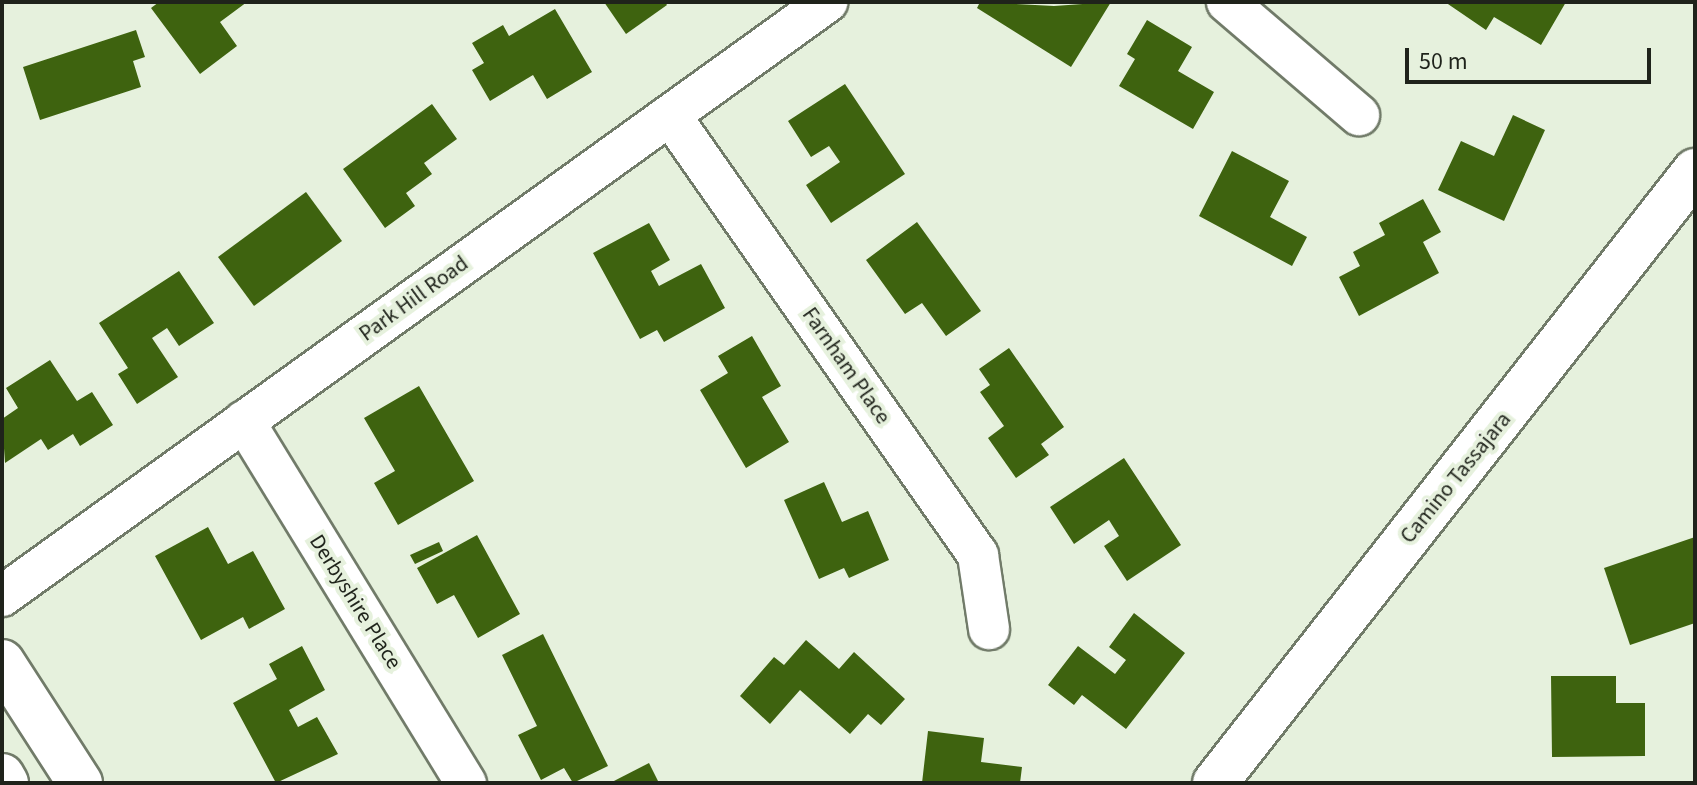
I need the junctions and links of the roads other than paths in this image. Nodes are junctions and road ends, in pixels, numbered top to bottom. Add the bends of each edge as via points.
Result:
1 (827, 2) edge
2 (1227, 2) edge
3 (670, 115) junction
4 (1359, 115) dead end
5 (1693, 178) edge
6 (244, 421) junction
7 (2, 596) edge
8 (989, 629) dead end
9 (2, 662) edge
10 (2, 776) edge
11 (6, 783) edge
12 (80, 783) edge
13 (466, 783) edge
14 (1215, 783) edge

1 - 3 street, Park Hill Road
2 - 4 street
3 - 6 street, Park Hill Road
3 - 8 street, Farnham Place via 978,555
5 - 14 street, Camino Tassajara
6 - 7 street, Park Hill Road
6 - 13 street, Derbyshire Place
9 - 12 street
10 - 11 street

